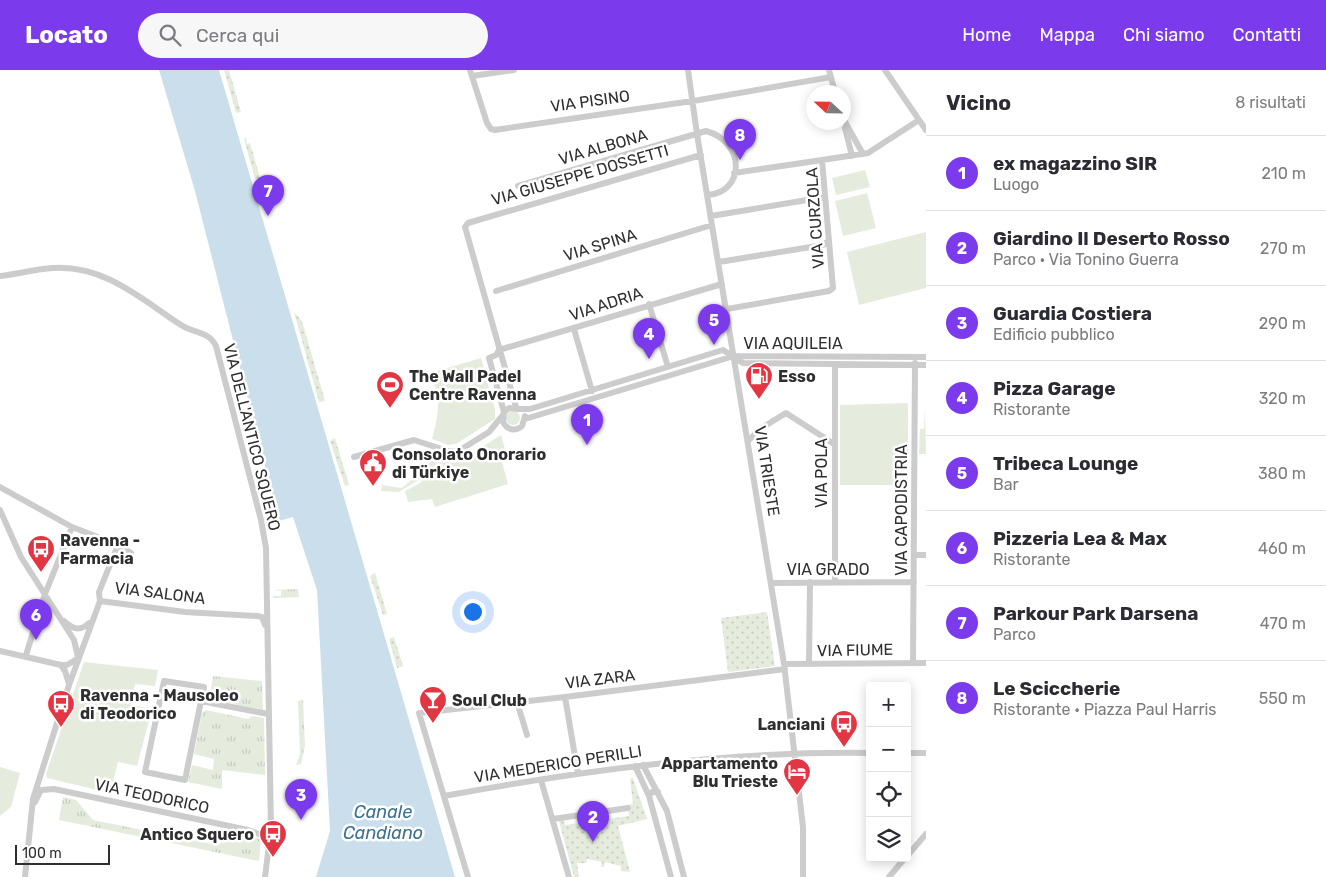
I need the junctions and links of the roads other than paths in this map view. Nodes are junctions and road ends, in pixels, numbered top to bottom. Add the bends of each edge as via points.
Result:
1 (514, 70) edge
2 (688, 70) edge
3 (884, 70) edge
4 (471, 73) edge
5 (830, 73) edge
6 (694, 100) junction
7 (919, 120) junction
8 (846, 130) edge
9 (849, 130) edge
10 (926, 130) edge
11 (696, 134) junction
12 (862, 154) junction
13 (700, 155) junction
14 (852, 156) junction
15 (819, 160) junction
16 (734, 173) junction
17 (518, 186) dead end
18 (708, 195) junction
19 (825, 196) junction
20 (711, 216) junction
21 (712, 225) junction
22 (827, 242) junction
23 (718, 262) junction
24 (0, 278) edge
25 (722, 284) junction
26 (496, 292) dead end
27 (649, 304) junction
28 (727, 309) junction
29 (574, 329) junction
30 (500, 350) junction
31 (734, 356) junction
32 (915, 357) junction
33 (926, 357) edge
34 (835, 364) junction
35 (915, 365) junction
36 (926, 365) edge
37 (668, 367) junction
38 (592, 391) junction
39 (518, 408) junction
40 (503, 414) junction
41 (525, 419) junction
42 (507, 428) junction
43 (489, 432) junction
44 (748, 441) junction
45 (834, 444) junction
46 (354, 457) dead end
47 (0, 487) edge
48 (0, 515) edge
49 (72, 528) junction
50 (118, 545) junction
51 (131, 553) dead end
52 (914, 554) junction
53 (926, 555) edge
54 (810, 582) junction
55 (835, 582) junction
56 (914, 582) junction
57 (771, 583) junction
58 (45, 594) junction
59 (100, 601) junction
60 (60, 617) junction
61 (92, 620) junction
62 (267, 631) junction
63 (0, 651) edge
64 (26, 655) junction
65 (78, 658) junction
66 (913, 663) junction
67 (926, 663) edge
68 (809, 664) junction
69 (60, 665) junction
70 (784, 667) junction
71 (69, 685) junction
72 (565, 697) junction
73 (202, 701) junction
74 (516, 702) junction
75 (268, 714) junction
76 (527, 735) dead end
77 (796, 752) junction
78 (866, 753) edge
79 (911, 753) edge
80 (926, 753) edge
81 (643, 764) junction
82 (635, 766) junction
83 (578, 774) junction
84 (541, 780) junction
85 (658, 792) junction
86 (447, 796) junction
87 (649, 796) junction
88 (628, 808) dead end
89 (31, 815) junction
90 (553, 819) junction
91 (926, 834) edge
92 (911, 851) edge
93 (267, 855) junction
94 (902, 862) edge
95 (25, 877) edge
96 (265, 877) edge
97 (468, 877) edge
98 (569, 877) edge
99 (671, 877) edge
100 (684, 877) edge
101 (803, 877) edge
102 (889, 877) edge

1 - 4 street
2 - 6 street, VIA TRIESTE
3 - 7 street
4 - 6 street, VIA PISINO via 491,130
5 - 6 street, VIA PISINO
6 - 11 street, VIA TRIESTE
7 - 10 street
7 - 12 street, VIA CURZOLA
8 - 14 street
9 - 12 street
11 - 13 street, VIA TRIESTE
11 - 16 street via 714,134 728,142 734,154
11 - 17 street, VIA ALBONA
12 - 14 street, VIA CURZOLA
13 - 18 street, VIA TRIESTE
13 - 30 street, VIA GIUSEPPE DOSSETTI via 468,223 465,227
14 - 15 street, VIA CURZOLA
15 - 16 street
15 - 19 street, VIA CURZOLA
16 - 18 street via 728,186
18 - 20 street, VIA TRIESTE
19 - 20 street
19 - 22 street, VIA CURZOLA
20 - 21 street, VIA TRIESTE
21 - 23 street, VIA TRIESTE
21 - 26 street, VIA SPINA
22 - 23 street
22 - 28 street, VIA CURZOLA via 831,252 833,288
23 - 25 street, VIA TRIESTE
24 - 62 street, VIA DELL'ANTICO SQUERO via 53,268 79,269 101,275 183,326 213,340 261,520 266,548
25 - 27 street, VIA ADRIA
25 - 28 street, VIA TRIESTE
27 - 29 street, VIA ADRIA
27 - 37 street
28 - 31 street, VIA TRIESTE
29 - 30 street, VIA ADRIA
29 - 38 street
30 - 39 street
30 - 40 street via 489,358
31 - 32 street, VIA AQUILEIA
31 - 34 street, VIA AQUILEIA via 743,363
31 - 37 street via 723,350
31 - 41 street
31 - 44 street, VIA TRIESTE
32 - 33 street, VIA AQUILEIA
32 - 35 street, VIA CAPODISTRIA
34 - 35 street, VIA AQUILEIA
34 - 45 street, VIA POLA
35 - 36 street, VIA AQUILEIA
35 - 52 street, VIA CAPODISTRIA
37 - 38 street
38 - 39 street via 530,409
39 - 40 street via 509,408
39 - 41 street
40 - 42 street
40 - 43 street
41 - 42 street via 519,429
42 - 43 street
43 - 46 street via 457,452 414,440
44 - 45 street via 760,429 786,413
44 - 57 street, VIA TRIESTE
45 - 55 street, VIA POLA
47 - 49 street
48 - 58 street via 21,557
49 - 50 street
49 - 58 street
50 - 51 street
50 - 59 street via 99,592
52 - 53 street
52 - 56 street, VIA CAPODISTRIA
54 - 55 street, VIA GRADO
54 - 57 street, VIA GRADO
54 - 68 street
55 - 56 street, VIA GRADO
56 - 66 street, VIA CAPODISTRIA
57 - 70 street, VIA TRIESTE
58 - 60 street
58 - 64 street
59 - 61 street, VIA SALONA
59 - 62 street, VIA SALONA via 185,612 257,616 265,621
60 - 61 street via 77,629 84,628
60 - 65 street via 77,647
61 - 65 street, VIA SALONA
62 - 75 street, VIA DELL'ANTICO SQUERO
63 - 64 street
64 - 69 street
65 - 69 street via 67,665
65 - 71 street, VIA SALONA
66 - 67 street, VIA FIUME
66 - 68 street, VIA FIUME
68 - 70 street, VIA FIUME
69 - 71 street
70 - 72 street, VIA ZARA
70 - 77 street, VIA TRIESTE
71 - 89 street, VIA SALONA via 38,780
72 - 74 street, VIA ZARA
72 - 83 street
73 - 73 street via 204,687 164,681 145,772 185,780
73 - 75 street
74 - 76 street
74 - 86 street, VIA ZARA via 418,713
75 - 93 street, VIA DELL'ANTICO SQUERO via 271,829
77 - 78 street, VIA MEDERICO PERILLI
77 - 81 street, VIA MEDERICO PERILLI
77 - 101 street, VIA TRIESTE via 803,827
79 - 80 street
81 - 82 street, VIA MEDERICO PERILLI
81 - 85 street
82 - 83 street, VIA MEDERICO PERILLI
82 - 87 street
83 - 84 street, VIA MEDERICO PERILLI
84 - 86 street, VIA MEDERICO PERILLI
84 - 90 street
85 - 87 street
85 - 100 street via 670,820
86 - 97 street
87 - 99 street
88 - 90 street
89 - 93 street, VIA TEODORICO via 41,790 54,789 248,830 264,836
89 - 95 street
90 - 98 street
91 - 92 street
93 - 96 street, VIA DELL'ANTICO SQUERO
94 - 102 street

